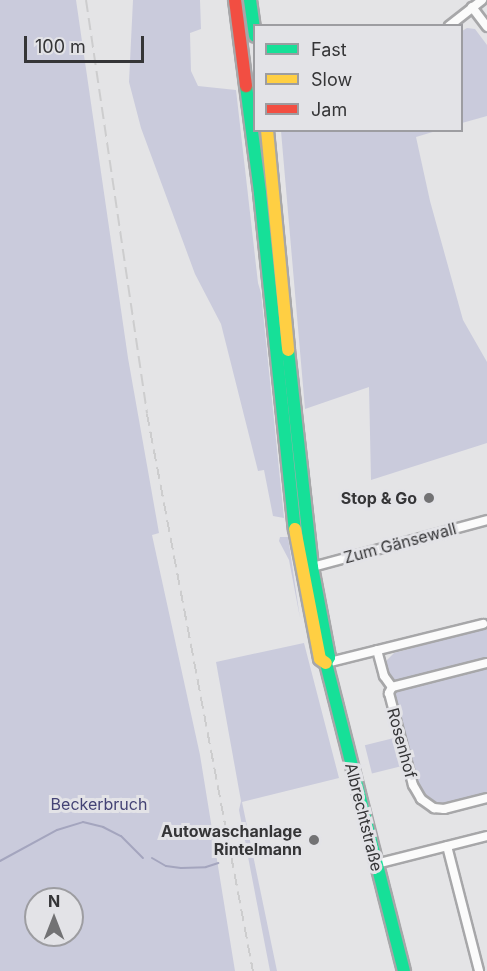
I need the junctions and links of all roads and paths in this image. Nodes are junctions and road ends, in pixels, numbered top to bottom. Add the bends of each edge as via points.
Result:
1 (235, 0) edge
2 (250, 0) edge
3 (482, 0) edge
4 (472, 7) junction
5 (253, 24) edge
6 (451, 24) edge
7 (487, 27) edge
8 (250, 85) edge
9 (253, 117) edge
10 (254, 132) edge
11 (267, 132) edge
12 (487, 520) edge
13 (312, 567) junction
14 (483, 624) dead end
15 (378, 650) junction
16 (326, 663) junction
17 (487, 663) edge
18 (392, 687) junction
19 (487, 798) edge
20 (487, 836) edge
21 (447, 846) junction
22 (376, 864) junction
23 (404, 971) edge
24 (479, 971) edge

1 - 8 main road, Albrechtstraße
2 - 5 main road
3 - 4 street
4 - 6 street
4 - 7 street
8 - 9 main road, Albrechtstraße
10 - 16 main road, Albrechtstraße via 298,551 320,659
11 - 13 main road, Albrechtstraße
12 - 13 street, Zum Gänsewall
13 - 16 main road, Albrechtstraße via 329,657
14 - 15 street
15 - 16 street
15 - 18 street, Rosenhof via 384,676
16 - 22 main road, Albrechtstraße
17 - 18 street, Rosenhof
18 - 19 street, Rosenhof via 389,693 413,785 421,799 434,808 444,809
20 - 21 street
21 - 22 street
21 - 24 street
22 - 23 main road, Albrechtstraße

